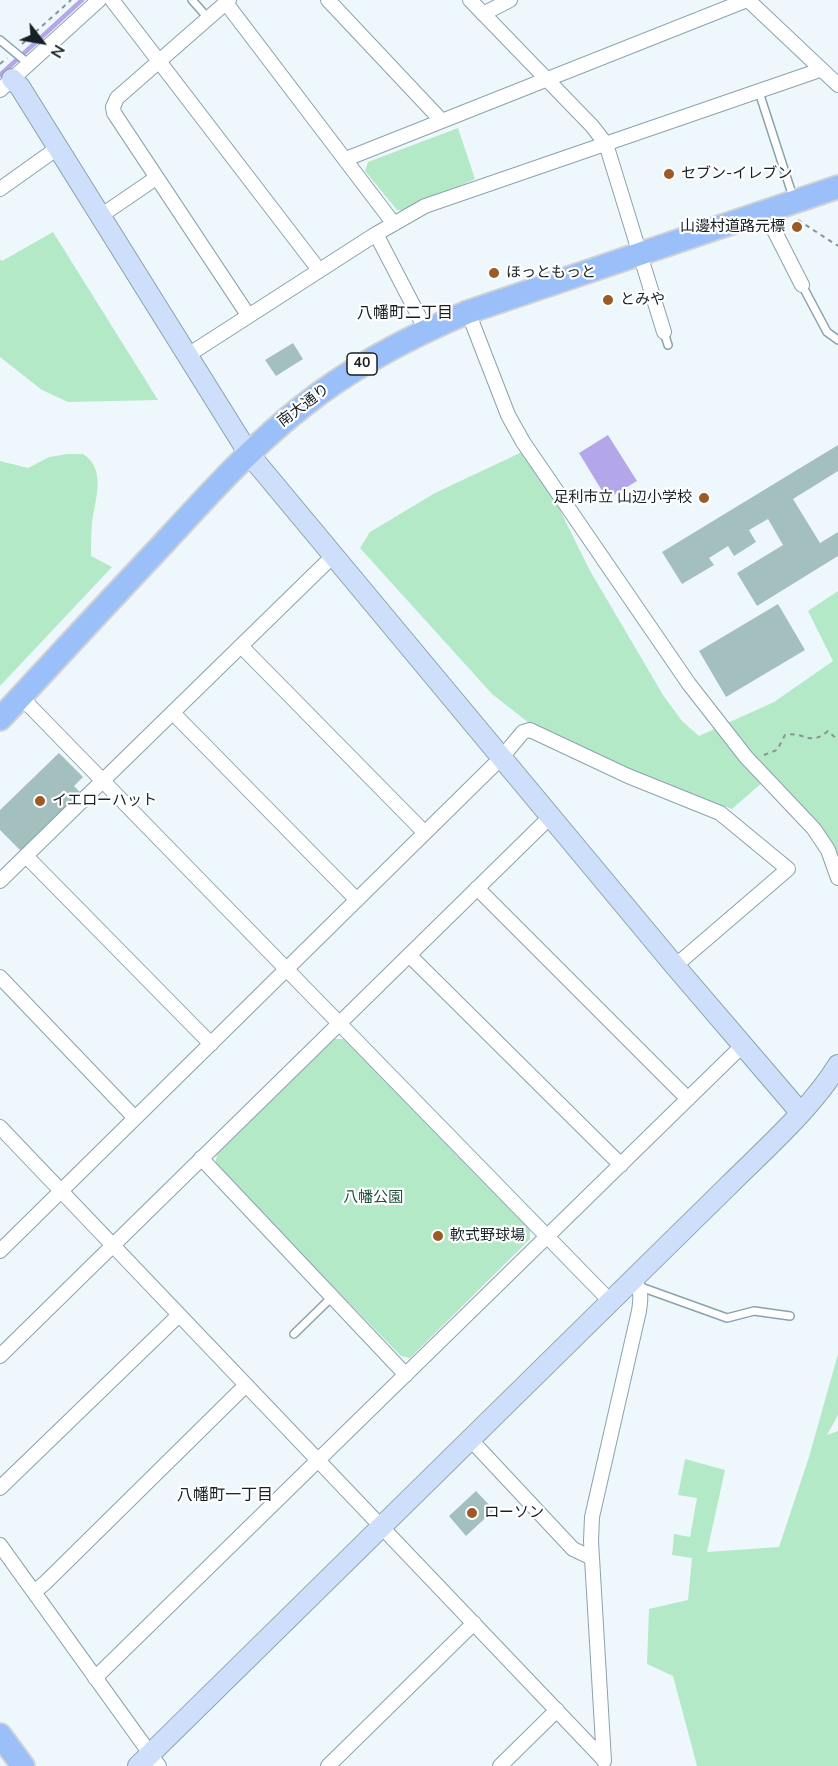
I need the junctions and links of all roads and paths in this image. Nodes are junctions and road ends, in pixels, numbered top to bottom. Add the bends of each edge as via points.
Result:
1 (71, 0) edge
2 (99, 0) edge
3 (112, 0) edge
4 (192, 0) edge
5 (328, 0) edge
6 (470, 0) edge
7 (510, 0) edge
8 (748, 0) edge
9 (227, 1) edge
10 (483, 14) junction
11 (208, 18) junction
12 (0, 40) edge
13 (15, 52) junction
14 (160, 61) junction
15 (26, 62) junction
16 (820, 70) junction
17 (4, 78) edge
18 (547, 80) junction
19 (838, 85) edge
20 (759, 92) junction
21 (441, 120) junction
22 (606, 144) junction
23 (58, 147) junction
24 (346, 159) junction
25 (156, 178) junction
26 (838, 187) edge
27 (0, 189) edge
28 (795, 210) junction
29 (770, 211) junction
30 (99, 217) junction
31 (394, 224) junction
32 (376, 234) junction
33 (838, 246) edge
34 (640, 254) junction
35 (319, 270) junction
36 (802, 285) joint
37 (468, 312) junction
38 (248, 315) junction
39 (426, 330) junction
40 (666, 338) dead end
41 (838, 340) edge
42 (188, 355) junction
43 (249, 454) junction
44 (333, 556) junction
45 (241, 646) junction
46 (21, 697) junction
47 (173, 713) junction
48 (0, 719) edge
49 (838, 740) edge
50 (502, 757) junction
51 (746, 757) junction
52 (103, 782) junction
53 (551, 816) junction
54 (425, 833) junction
55 (26, 856) junction
56 (838, 878) edge
57 (0, 881) edge
58 (477, 888) junction
59 (357, 900) junction
60 (409, 955) junction
61 (675, 966) junction
62 (287, 969) junction
63 (0, 978) edge
64 (339, 1023) junction
65 (211, 1044) junction
66 (743, 1045) junction
67 (838, 1065) edge
68 (688, 1099) junction
69 (800, 1112) junction
70 (135, 1118) junction
71 (0, 1127) edge
72 (201, 1158) junction
73 (621, 1165) junction
74 (61, 1191) junction
75 (548, 1237) junction
76 (112, 1245) junction
77 (0, 1251) edge
78 (635, 1283) junction
79 (332, 1297) junction
80 (611, 1302) junction
81 (179, 1315) junction
82 (790, 1316) dead end
83 (294, 1334) dead end
84 (0, 1356) edge
85 (406, 1375) junction
86 (246, 1385) junction
87 (470, 1439) junction
88 (319, 1461) junction
89 (0, 1488) edge
90 (382, 1526) junction
91 (0, 1545) edge
92 (592, 1558) junction
93 (34, 1592) junction
94 (474, 1623) junction
95 (95, 1678) junction
96 (557, 1710) junction
97 (0, 1735) edge
98 (149, 1762) edge
99 (605, 1763) edge
100 (23, 1766) edge
101 (328, 1766) edge
102 (500, 1766) edge

1 - 13 path
2 - 15 street
3 - 14 street
4 - 11 lane
5 - 21 street
6 - 10 street
7 - 10 street
8 - 16 street
8 - 18 street
9 - 11 street
9 - 24 street
10 - 18 street
11 - 14 street
12 - 13 lane
13 - 15 lane
13 - 17 path
14 - 25 street via 117,98 113,107
14 - 35 street
15 - 17 street
16 - 19 street
16 - 20 street
17 - 23 street via 20,87
18 - 21 street
18 - 22 street
20 - 22 street
20 - 28 lane
21 - 24 street
22 - 31 street via 425,206
22 - 34 street
23 - 27 street
23 - 30 street
24 - 31 street
25 - 30 street
25 - 38 street
26 - 28 main road, 南大通り / 40
28 - 29 main road, 南大通り / 40
28 - 33 path
29 - 34 main road, 南大通り / 40
29 - 36 street via 774,230
30 - 42 street
31 - 32 street
32 - 35 street
32 - 39 street
34 - 37 main road, 南大通り / 40
34 - 40 street
35 - 38 street
36 - 41 lane via 827,332
37 - 39 main road, 南大通り / 40
37 - 51 street via 508,415 524,442 689,684
38 - 42 street
39 - 43 main road, 南大通り / 40 via 371,358 268,434
42 - 43 street
43 - 44 street
43 - 46 main road, 南大通り / 40
44 - 45 street
44 - 50 street
45 - 47 street
45 - 54 street
46 - 48 main road, 南大通り / 40
46 - 52 street
47 - 52 street
47 - 59 street
49 - 51 path via 828,730 813,740 785,735 777,750
50 - 53 street
50 - 54 street
50 - 61 street via 523,732 530,730 720,813 788,869
51 - 56 street via 814,830 828,850
52 - 55 street
52 - 62 street
53 - 58 street
53 - 61 street
54 - 59 street
55 - 57 street
55 - 65 street
58 - 60 street
58 - 68 street
59 - 62 street
60 - 64 street
60 - 73 street
61 - 66 street
62 - 64 street
62 - 65 street
63 - 70 street
64 - 72 street
64 - 75 street
65 - 70 street
66 - 68 street
66 - 69 street
67 - 69 street
68 - 73 street
69 - 78 street
70 - 74 street
71 - 74 street
72 - 76 street
72 - 79 street
73 - 75 street
74 - 76 street
74 - 77 street
75 - 80 street
75 - 85 street
76 - 81 street
76 - 84 street
78 - 80 street
78 - 82 lane via 727,1318 754,1311
78 - 92 street via 641,1296 637,1325 592,1518
79 - 83 lane
79 - 85 street
80 - 87 street
81 - 86 street
81 - 89 street
85 - 88 street
86 - 88 street
86 - 93 street
87 - 90 street
87 - 92 street via 573,1549
88 - 90 street
88 - 95 street
90 - 94 street
90 - 98 street
91 - 93 street
92 - 99 street
93 - 95 street
94 - 96 street
94 - 101 street
95 - 98 street
96 - 99 street
96 - 102 street
97 - 100 main road

